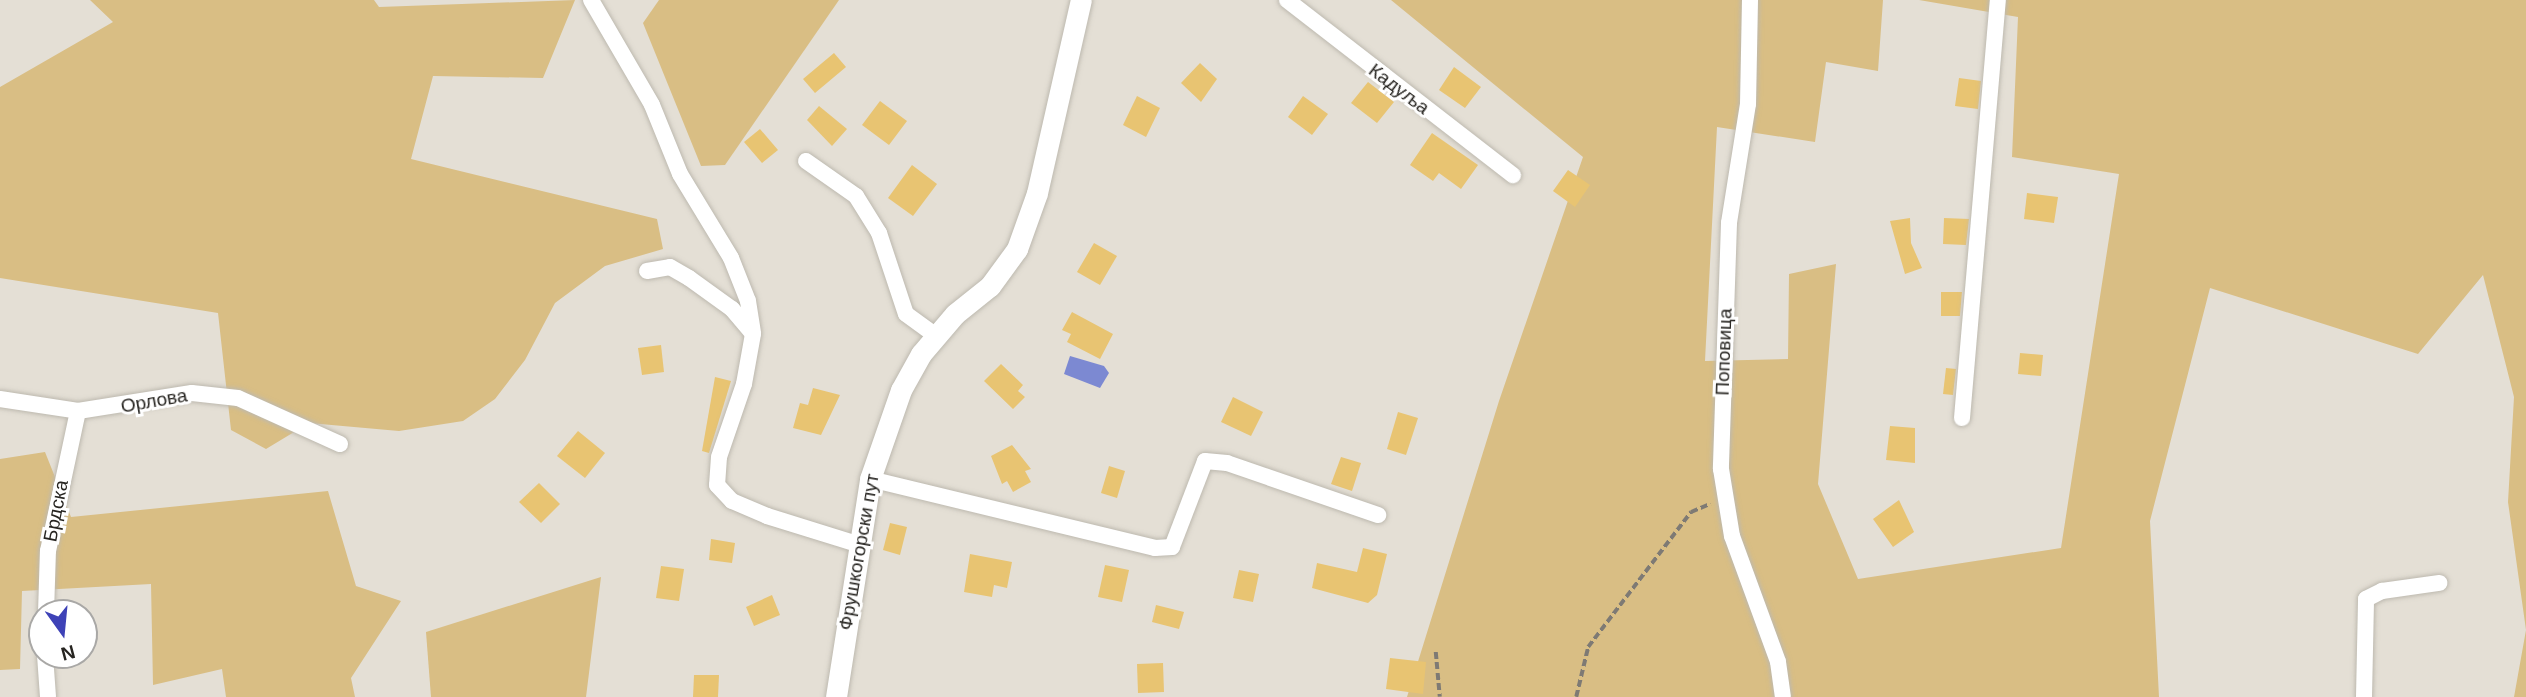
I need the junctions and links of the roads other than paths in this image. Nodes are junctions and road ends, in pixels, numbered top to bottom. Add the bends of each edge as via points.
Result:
1 (592, 0) edge
2 (1080, 0) edge
3 (1287, 0) edge
4 (1750, 0) edge
5 (1998, 0) edge
6 (806, 161) dead end
7 (1513, 175) dead end
8 (647, 271) dead end
9 (753, 334) junction
10 (936, 336) junction
11 (0, 399) edge
12 (78, 411) junction
13 (1962, 418) dead end
14 (340, 444) dead end
15 (870, 479) junction
16 (1378, 514) dead end
17 (857, 544) junction
18 (2439, 583) dead end
19 (46, 599) edge
20 (46, 669) edge
21 (47, 697) edge
22 (836, 697) edge
23 (1783, 697) edge
24 (2364, 697) edge

1 - 9 street via 652,105 687,185 732,258
2 - 10 street, Фрушкогорски пут via 1037,193 1017,249 990,286
3 - 7 street, Кадуља
4 - 23 street, Поповица via 1748,104 1729,223 1721,416 1726,506 1778,662
5 - 13 street
6 - 10 street via 856,195 879,233 906,314
8 - 9 street via 670,267 707,288
9 - 17 street via 744,384 719,457 717,485 732,501 767,516
10 - 15 street, Фрушкогорски пут via 901,390
11 - 12 street, Орлова
12 - 14 street, Орлова via 192,393 238,398
12 - 19 street, Брдска via 48,551
15 - 16 street via 1155,548 1172,547 1205,461 1227,463
15 - 17 street, Фрушкогорски пут
17 - 22 street, Фрушкогорски пут
18 - 24 street via 2382,590 2366,599
20 - 21 street

